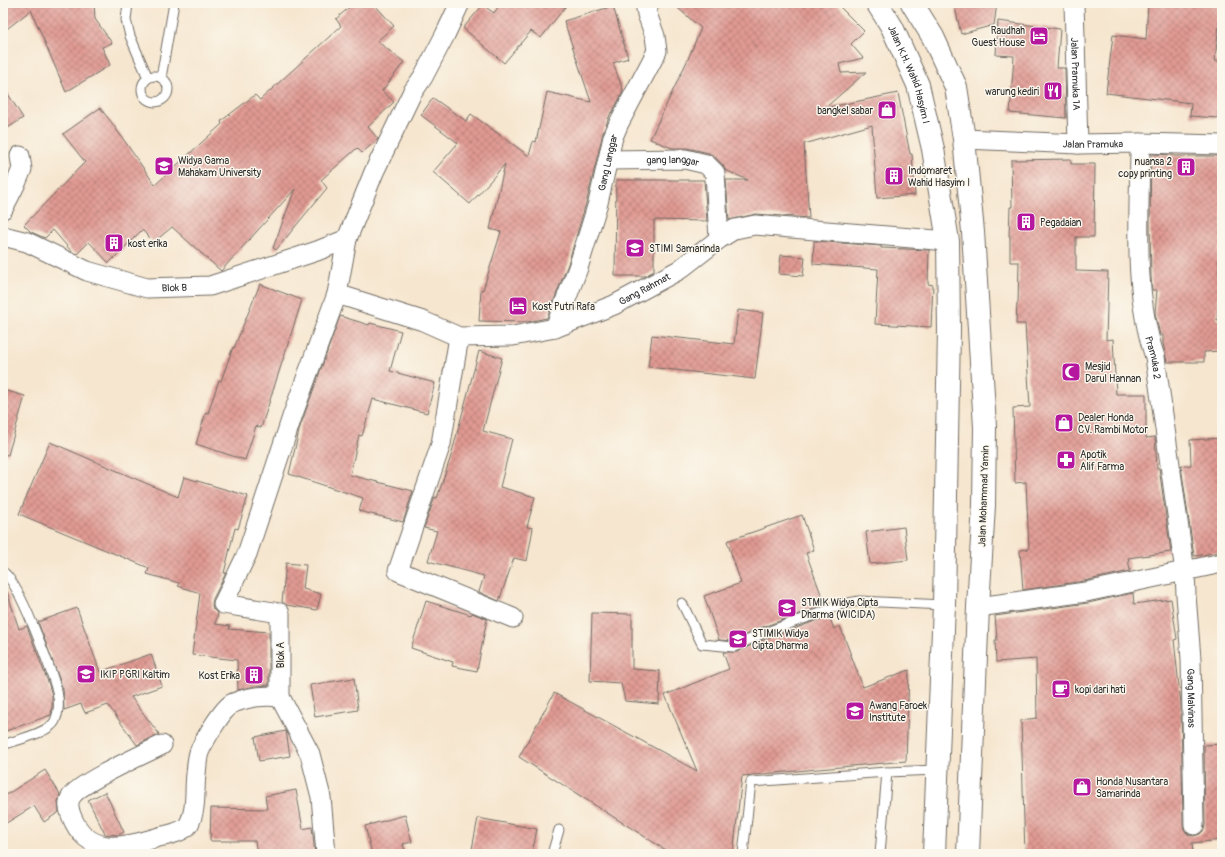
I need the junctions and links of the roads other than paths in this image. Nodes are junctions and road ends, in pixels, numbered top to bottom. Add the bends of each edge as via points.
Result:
1 (128, 3) edge
2 (174, 3) edge
3 (460, 3) edge
4 (650, 3) edge
5 (877, 3) edge
6 (912, 3) edge
7 (1074, 3) edge
8 (148, 78) junction
9 (161, 78) junction
10 (964, 138) junction
11 (1140, 143) junction
12 (1078, 144) junction
13 (1222, 145) edge
14 (20, 156) dead end
15 (608, 160) junction
16 (3, 209) edge
17 (3, 236) edge
18 (346, 239) junction
19 (720, 239) junction
20 (948, 241) junction
21 (337, 294) junction
22 (555, 328) junction
23 (459, 337) junction
24 (1222, 563) edge
25 (3, 572) edge
26 (1185, 572) junction
27 (682, 603) dead end
28 (944, 605) junction
29 (978, 607) junction
30 (513, 618) dead end
31 (280, 696) junction
32 (3, 745) edge
33 (162, 745) dead end
34 (937, 770) junction
35 (887, 772) junction
36 (1194, 825) dead end
37 (559, 830) dead end
38 (934, 848) edge
39 (968, 850) edge
40 (326, 854) edge
41 (552, 854) edge
42 (743, 854) edge
43 (880, 854) edge

1 - 8 lane via 126,20 130,36
2 - 9 lane
3 - 18 street via 374,172
4 - 15 street, Gang Langgar via 646,9 657,51 613,137
5 - 20 main road, Jalan K.H. Wahid Hasyim I via 892,27 918,85 933,149
6 - 10 main road via 933,38 956,88
7 - 12 street, Jalan Pramuka 1A
8 - 9 lane
8 - 9 lane via 143,84 142,92 153,102 161,100 167,94 168,86
10 - 12 street, Jalan Pramuka
10 - 29 main road, Jalan Mohammad Yamin via 973,232 985,427 984,505
11 - 12 street, Jalan Pramuka
11 - 13 street, Jalan Pramuka
11 - 26 street, Pramuka 2 via 1139,260 1142,294 1149,340 1155,357
14 - 16 street via 22,169
15 - 19 street, gang langgar via 685,159 706,164 715,173
15 - 22 street, Gang Langgar via 578,268
17 - 18 street, Blok B via 27,242 87,271 146,288 210,286
18 - 21 street
19 - 20 street, Gang Rahmat via 735,229 755,225
19 - 22 street, Gang Rahmat via 679,270 614,304
20 - 28 main road
21 - 23 street, Gang Rahmat via 423,321
21 - 31 street, Blok A via 293,414 247,554 223,604 280,613
22 - 23 street, Gang Rahmat via 513,336
23 - 30 street via 441,444 398,571
24 - 26 street
25 - 32 lane via 14,585 35,629 57,692 58,712 55,723 46,730
26 - 29 street via 1086,592
26 - 36 street, Gang Malvinas via 1191,660
27 - 28 lane via 702,644 734,647 838,605 859,601
28 - 34 main road
29 - 39 main road, Jalan Mohammad Yamin
31 - 33 street via 264,695 232,704 219,718 199,751 193,813 188,826 177,832 124,848 102,848 86,840 75,828 68,804 71,796 87,783
31 - 40 street via 310,754 321,797
34 - 35 lane
34 - 38 main road
35 - 42 lane via 751,782
35 - 43 lane
37 - 41 lane
38 - 39 main road

